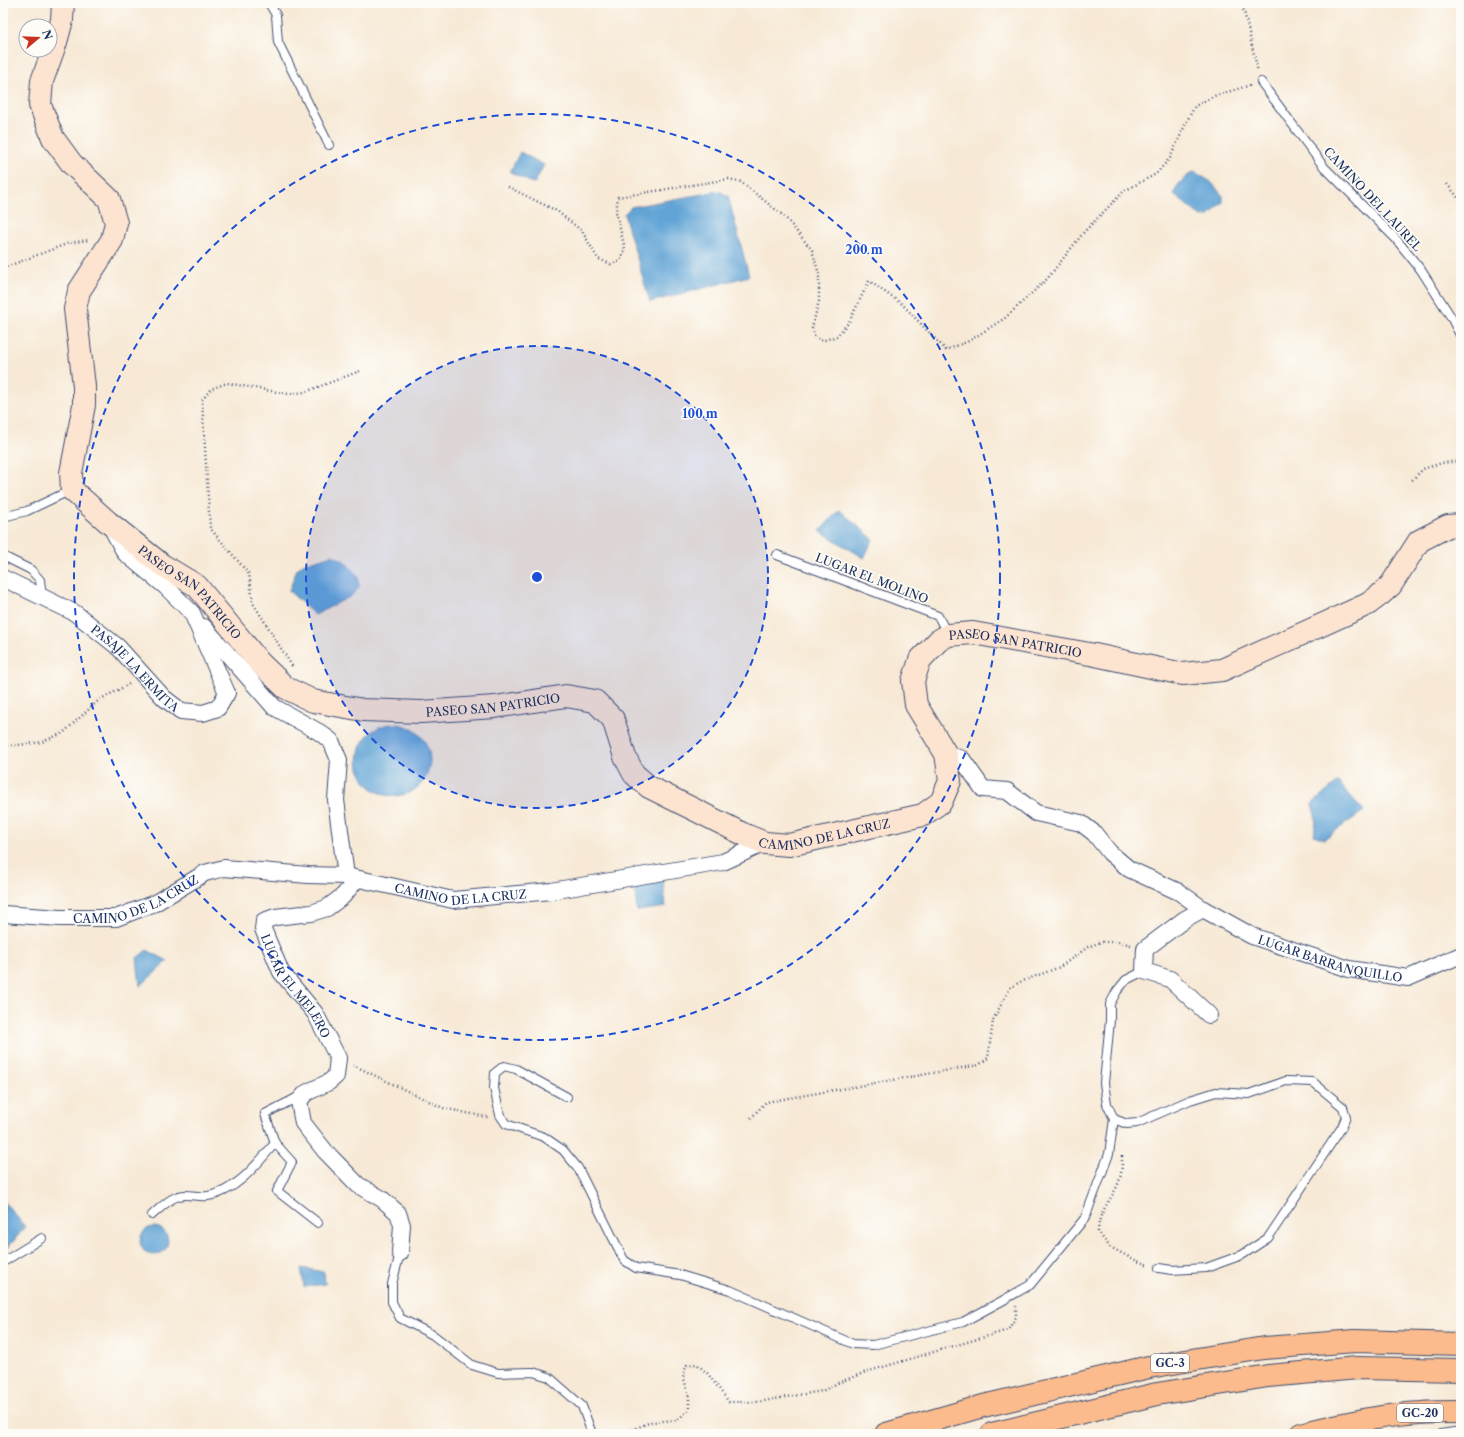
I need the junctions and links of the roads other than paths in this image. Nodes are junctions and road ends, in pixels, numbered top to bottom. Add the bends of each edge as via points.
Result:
1 (63, 3) edge
2 (269, 3) edge
3 (1261, 82) road end
4 (328, 145) dead end
5 (1461, 337) edge
6 (72, 490) junction
7 (3, 517) edge
8 (108, 522) junction
9 (1461, 525) edge
10 (777, 555) dead end
11 (3, 556) edge
12 (4, 580) edge
13 (42, 597) junction
14 (192, 614) junction
15 (948, 635) junction
16 (946, 754) junction
17 (923, 815) joint
18 (764, 843) junction
19 (351, 877) junction
20 (1203, 909) junction
21 (3, 914) edge
22 (1461, 955) edge
23 (1144, 971) junction
24 (1209, 1015) dead end
25 (306, 1093) junction
26 (567, 1097) dead end
27 (1114, 1119) junction
28 (275, 1143) junction
29 (152, 1214) dead end
30 (318, 1223) dead end
31 (42, 1238) dead end
32 (400, 1253) joint
33 (3, 1262) edge
34 (1159, 1268) road end
35 (1461, 1344) edge
36 (1461, 1370) edge
37 (1461, 1412) edge
38 (1461, 1431) edge
39 (592, 1434) edge
40 (886, 1434) edge
41 (992, 1434) edge
42 (1301, 1434) edge
43 (1441, 1434) edge

1 - 6 street via 62,20 42,81 40,105 53,138 72,164 109,199 116,222 112,240 80,291 75,309 84,405 71,473
2 - 4 lane via 276,15 278,42
3 - 5 lane, CAMINO DEL LAUREL via 1324,167 1396,239 1421,270
6 - 7 lane via 26,512
6 - 8 street, PASEO SAN PATRICIO
8 - 14 street, PASAJE LA ERMITA via 125,553 165,586
8 - 18 street, PASEO SAN PATRICIO via 162,565 197,586 260,663 286,688 313,701 363,710 421,712 495,707 566,696 595,701 613,719 625,757 634,774 649,787
9 - 15 street, PASEO SAN PATRICIO via 1448,526 1419,541 1391,585 1368,604 1222,670 1183,674 1095,654 973,633
10 - 15 lane, LUGAR EL MOLINO via 938,616
11 - 13 lane via 31,570 40,580
12 - 13 street, PASAJE LA ERMITA
13 - 14 street, PASAJE LA ERMITA via 75,613 118,647 164,698 181,711 202,713 218,708 226,692
14 - 19 street via 274,707 331,741 339,760 336,800
15 - 16 street, PASEO SAN PATRICIO via 938,641 920,660 913,681 916,705
16 - 17 street, PASEO SAN PATRICIO via 950,781 941,802
16 - 20 street, LUGAR BARRANQUILLO via 962,758 982,789 1006,791 1036,813 1081,823 1129,869 1179,892
17 - 18 street, CAMINO DE LA CRUZ via 789,845
18 - 19 street, CAMINO DE LA CRUZ via 723,862 550,891 453,900
19 - 21 street, CAMINO DE LA CRUZ via 224,868 205,874 155,903 116,918
19 - 25 street, LUGAR EL MELERO via 343,896 327,908 311,913 275,917 264,922 263,929 281,972 315,1013 338,1058 336,1076
20 - 22 street, LUGAR BARRANQUILLO via 1252,936 1349,970 1408,978
20 - 23 street via 1145,949
23 - 24 street via 1170,979
23 - 27 lane via 1126,980 1110,1004 1104,1083 1107,1104
25 - 28 lane via 265,1114
25 - 32 street via 299,1101 303,1123 325,1151 358,1185 382,1199 398,1213 402,1225
26 - 27 lane via 516,1069 504,1066 495,1073 494,1088 500,1115 506,1124 544,1137 563,1150 578,1168 624,1260 636,1268 680,1275 730,1290 852,1344 873,1345 963,1322 1030,1285 1084,1218 1109,1154
27 - 34 lane via 1127,1124 1137,1122 1216,1092 1249,1094 1286,1080 1313,1082 1343,1107 1346,1117 1342,1127 1268,1238 1242,1254 1206,1268
28 - 29 lane via 250,1172 224,1191 208,1196 185,1195 170,1199
28 - 30 lane via 292,1162 277,1191
31 - 33 lane
32 - 39 lane via 392,1284 392,1302 400,1318 433,1335 472,1365 498,1373 533,1372 549,1377 582,1406
35 - 40 main road, GC-3 via 1354,1341 1264,1348 1149,1367 983,1406
36 - 41 main road, GC-3 via 1358,1368 1268,1376 1157,1394
37 - 42 main road, GC-20 via 1421,1412 1380,1417
38 - 43 lane

